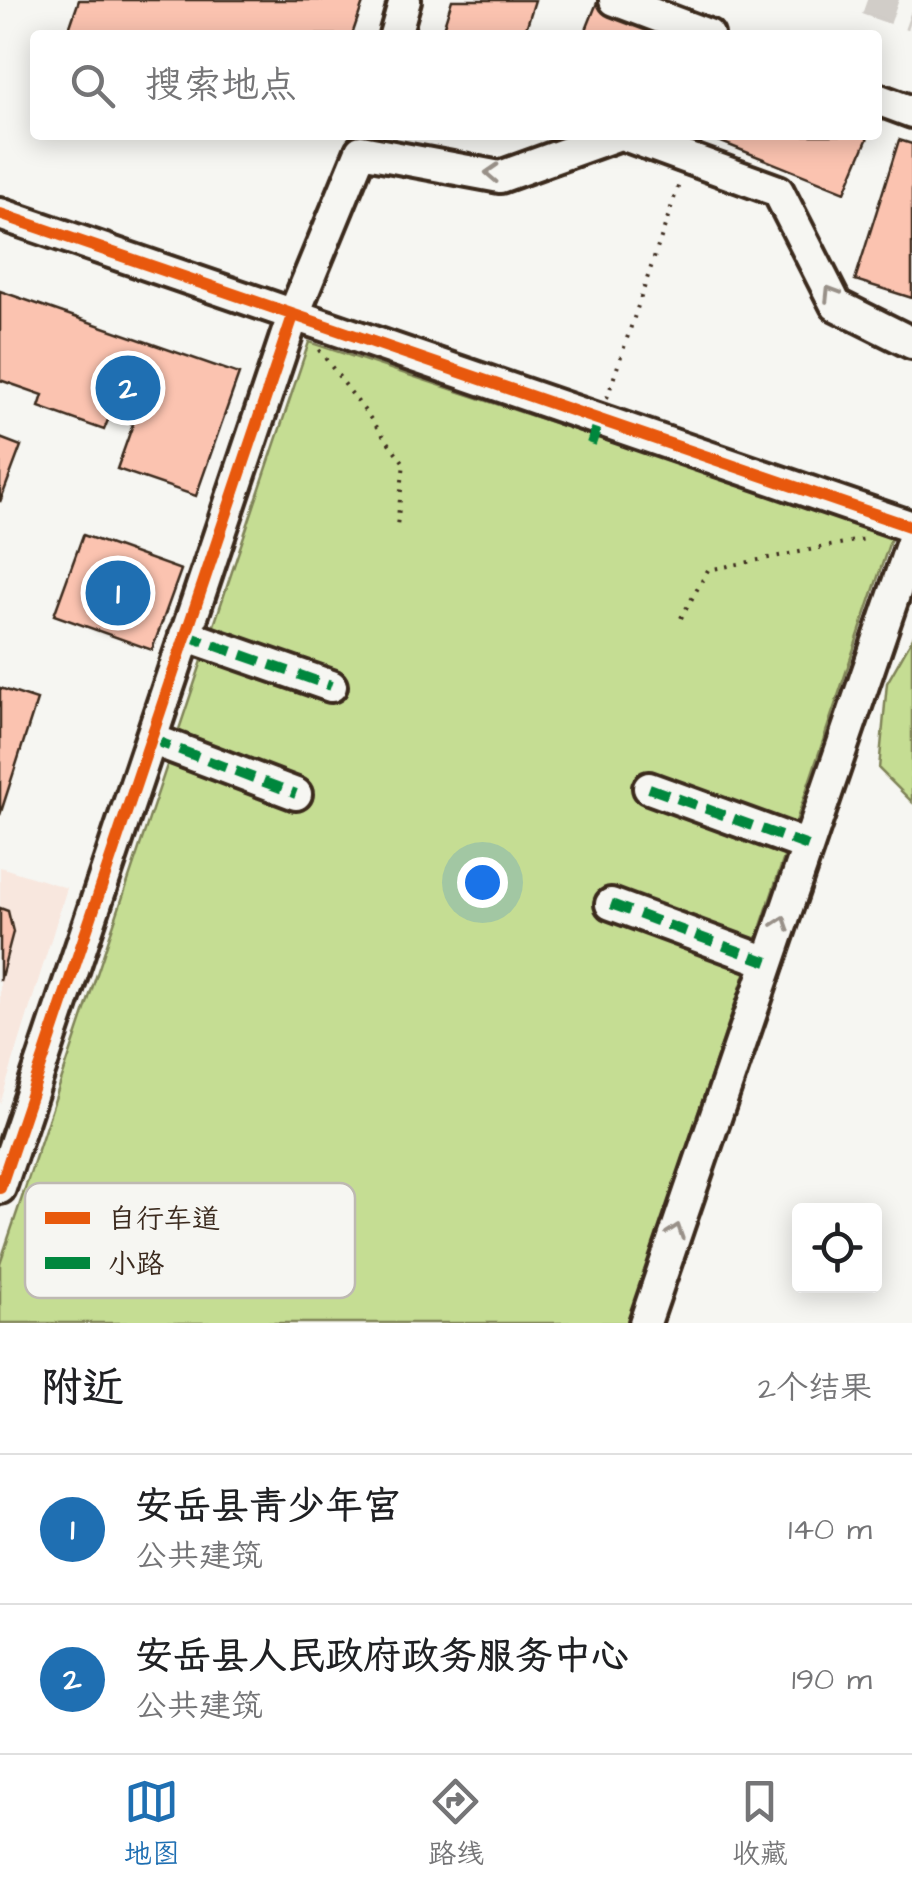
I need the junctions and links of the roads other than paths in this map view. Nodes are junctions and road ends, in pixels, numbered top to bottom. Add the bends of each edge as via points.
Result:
1 (405, 0) edge
2 (615, 0) edge
3 (396, 30) edge
4 (695, 30) edge
5 (882, 101) edge
6 (912, 112) edge
7 (607, 140) edge
8 (635, 140) edge
9 (363, 143) edge
10 (0, 214) edge
11 (292, 316) junction
12 (912, 343) edge
13 (912, 527) edge
14 (912, 542) edge
15 (186, 636) junction
16 (331, 686) dead end
17 (150, 739) junction
18 (650, 788) dead end
19 (296, 794) dead end
20 (808, 846) junction
21 (612, 904) dead end
22 (768, 962) junction
23 (0, 1188) edge
24 (645, 1323) edge

1 - 3 street
2 - 4 street
5 - 6 street
7 -> 9 street via 500,177
12 -> 8 street via 836,305 778,191
9 - 11 street
10 - 11 street
11 - 13 street via 595,431
11 - 15 street
14 - 20 street
15 - 16 street
15 - 17 street
17 - 19 street
17 - 23 street
18 - 20 street
22 -> 20 street
21 - 22 street
24 -> 22 street

